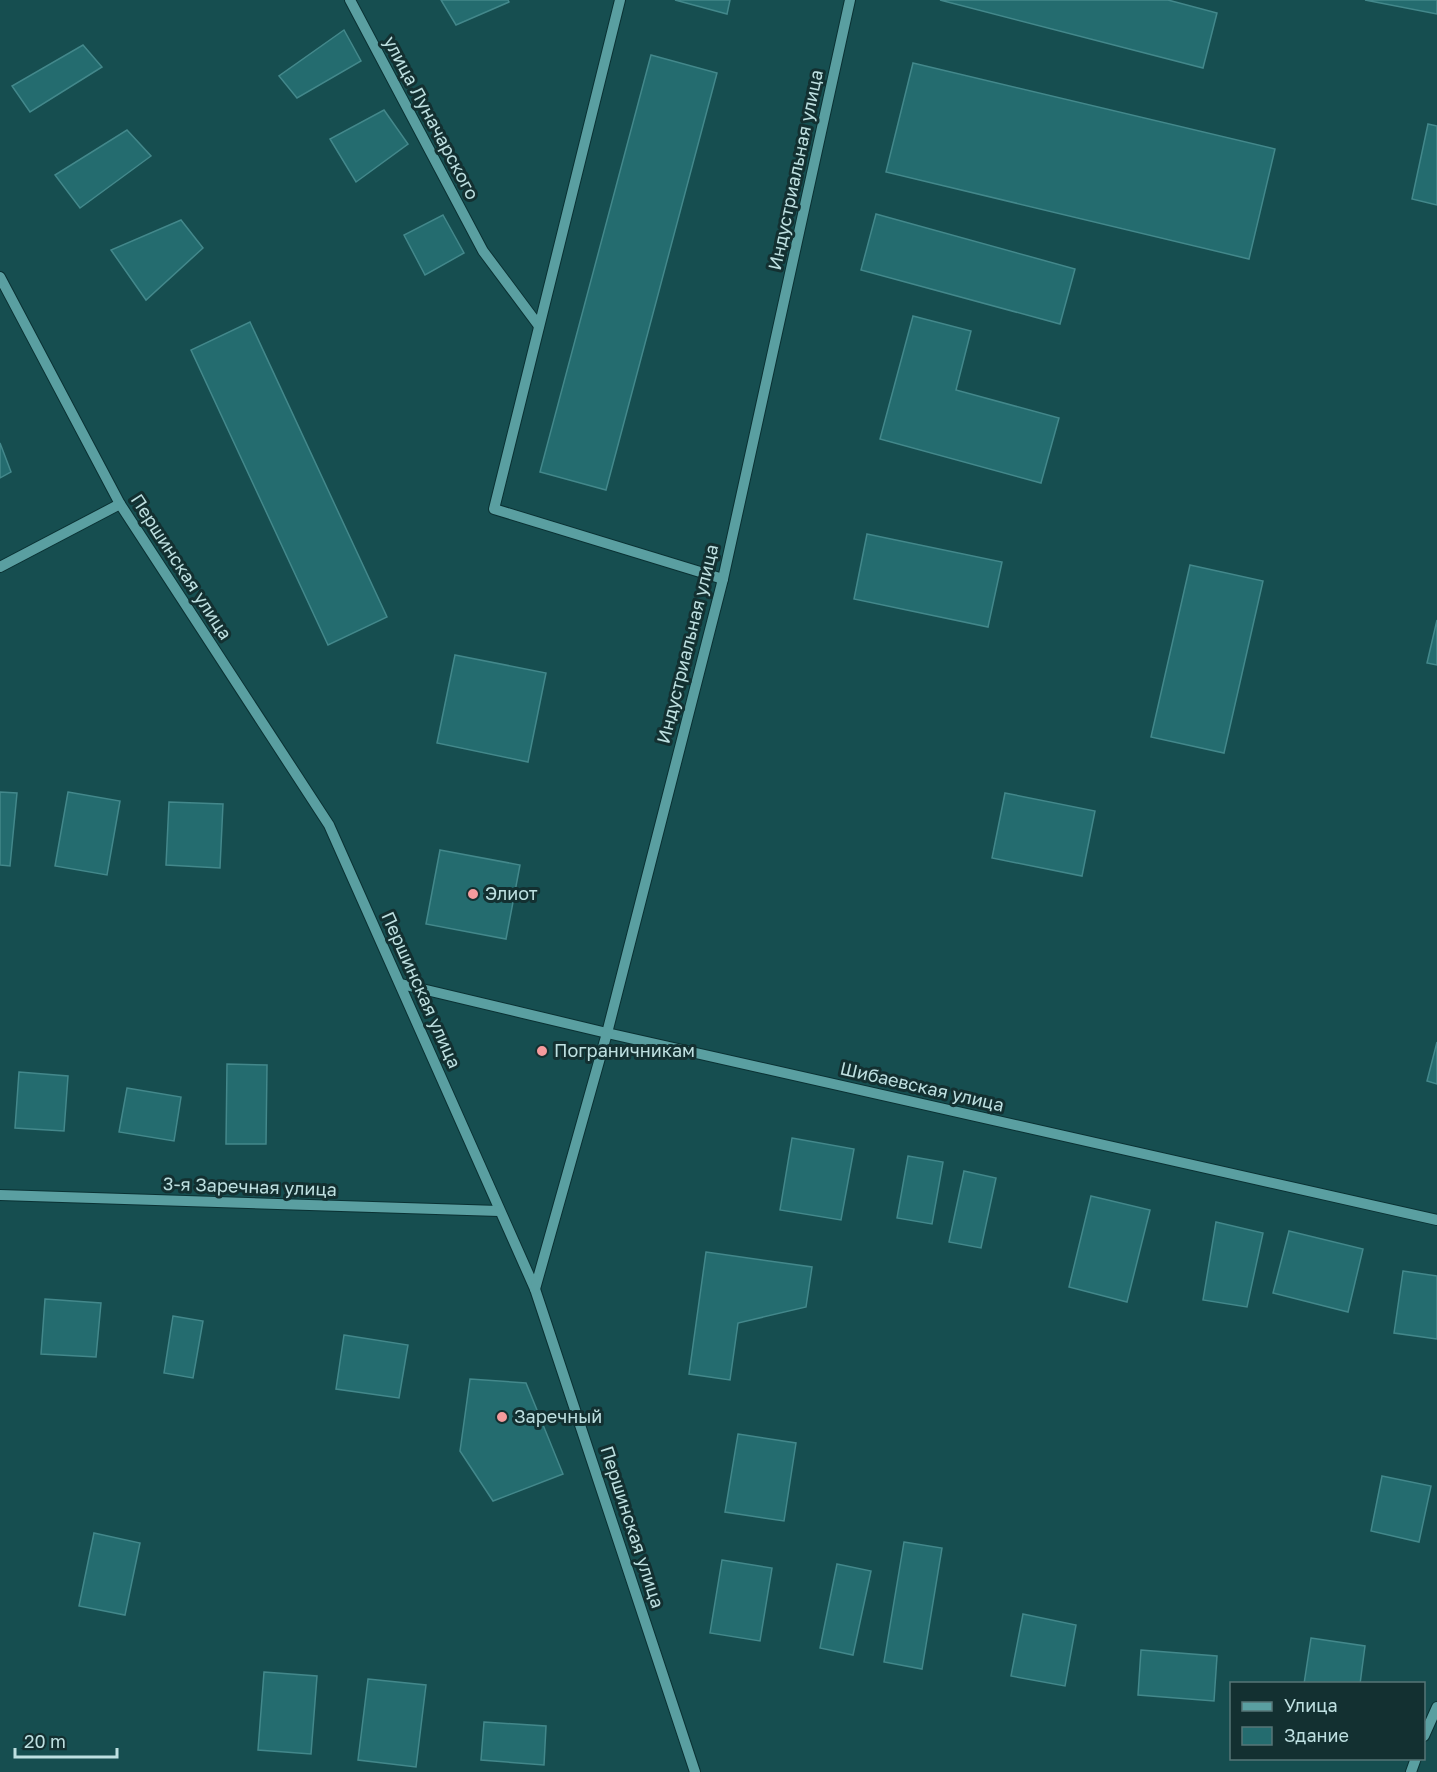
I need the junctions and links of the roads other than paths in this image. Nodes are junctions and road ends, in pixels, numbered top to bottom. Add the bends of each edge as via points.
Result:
1 (350, 0) edge
2 (620, 0) edge
3 (850, 0) edge
4 (0, 277) edge
5 (539, 326) junction
6 (120, 504) junction
7 (0, 567) edge
8 (723, 579) junction
9 (401, 984) junction
10 (607, 1033) junction
11 (0, 1195) edge
12 (499, 1211) junction
13 (1437, 1220) edge
14 (535, 1289) junction
15 (1437, 1707) edge
16 (1425, 1734) edge
17 (695, 1772) edge

1 - 5 street, улица Луначарского via 483,251
2 - 5 street
3 - 8 street, Индустриальная улица
4 - 6 street, Першинская улица
5 - 8 street via 494,509
6 - 7 street
6 - 9 street, Першинская улица via 329,825
8 - 10 street, Индустриальная улица
9 - 10 street, Шибаевская улица
9 - 12 street, Першинская улица
10 - 13 street, Шибаевская улица
10 - 14 street, Индустриальная улица
11 - 12 street, 3-я Заречная улица
12 - 14 street, Першинская улица
14 - 17 street, Першинская улица
15 - 16 street

